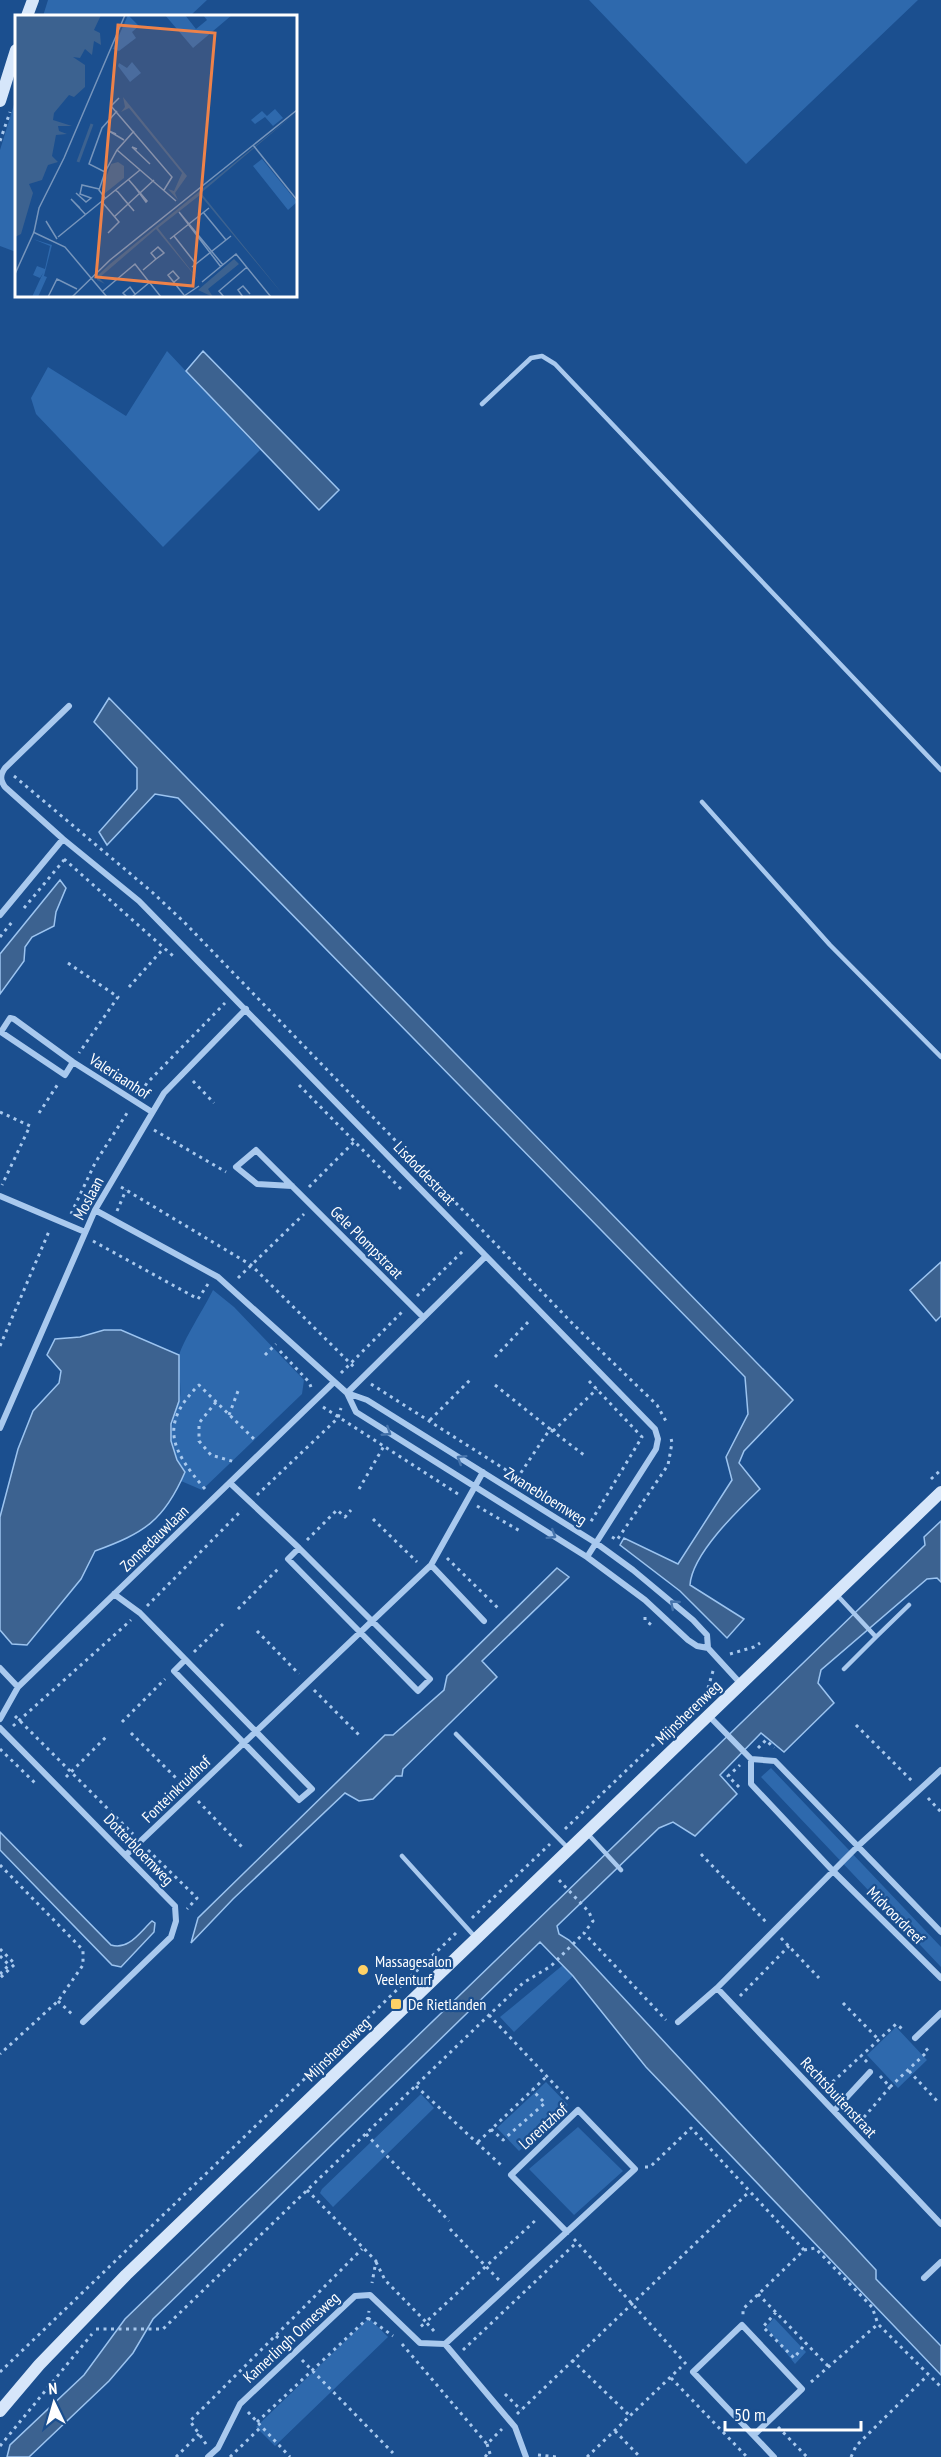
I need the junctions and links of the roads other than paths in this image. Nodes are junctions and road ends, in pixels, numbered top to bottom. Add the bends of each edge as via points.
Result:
1 (33, 0) edge
2 (27, 15) edge
3 (15, 53) edge
4 (0, 101) edge
5 (482, 404) dead end
6 (69, 706) dead end
7 (941, 770) edge
8 (702, 802) dead end
9 (63, 839) junction
10 (0, 915) edge
11 (246, 1009) junction
12 (941, 1057) edge
13 (73, 1062) junction
14 (152, 1112) junction
15 (292, 1186) junction
16 (0, 1196) edge
17 (95, 1210) junction
18 (84, 1234) junction
19 (486, 1256) junction
20 (423, 1317) junction
21 (334, 1382) junction
22 (346, 1393) junction
23 (0, 1428) edge
24 (483, 1472) junction
25 (230, 1483) junction
26 (474, 1486) junction
27 (941, 1492) edge
28 (596, 1543) junction
29 (299, 1548) junction
30 (587, 1557) junction
31 (428, 1568) junction
32 (114, 1594) junction
33 (836, 1594) junction
34 (909, 1605) dead end
35 (371, 1621) junction
36 (484, 1621) dead end
37 (360, 1633) junction
38 (876, 1637) junction
39 (708, 1648) junction
40 (185, 1660) junction
41 (0, 1668) edge
42 (844, 1669) dead end
43 (741, 1684) junction
44 (18, 1687) junction
45 (708, 1715) junction
46 (0, 1719) edge
47 (2, 1730) edge
48 (256, 1731) junction
49 (456, 1734) dead end
50 (244, 1742) junction
51 (749, 1758) junction
52 (941, 1770) edge
53 (587, 1833) junction
54 (858, 1846) junction
55 (569, 1850) junction
56 (126, 1855) junction
57 (402, 1856) dead end
58 (621, 1870) dead end
59 (833, 1871) junction
60 (941, 1932) edge
61 (476, 1939) junction
62 (941, 1978) edge
63 (717, 1988) junction
64 (941, 2013) edge
65 (83, 2022) road end
66 (678, 2022) road end
67 (915, 2038) road end
68 (870, 2072) dead end
69 (834, 2111) junction
70 (941, 2224) edge
71 (567, 2232) junction
72 (941, 2262) edge
73 (924, 2278) dead end
74 (445, 2344) junction
75 (0, 2411) edge
76 (754, 2435) junction
77 (210, 2455) edge
78 (525, 2456) edge
79 (774, 2457) edge

1 - 2 street
3 - 4 street
5 - 7 lane via 531,358 542,356 555,364
6 - 9 street, Lisdoddestraat via 1,772 1,781
8 - 12 lane via 830,945
9 - 10 street
9 - 11 street, Lisdoddestraat via 139,901
11 - 14 street, Moslaan via 164,1093
11 - 19 street, Lisdoddestraat
13 - 13 street, Valeriaanhof via 64,1075 1,1032 10,1018 14,1019
13 - 14 street, Valeriaanhof
14 - 17 street, Moslaan
15 - 15 street, Gele Plompstraat via 256,1150 236,1167 257,1184
15 - 20 street, Gele Plompstraat
16 - 18 street
17 - 18 street, Moslaan
17 - 21 street, Zwanebloemweg via 214,1275
18 - 23 street, Moslaan
19 - 20 street
19 - 28 street, Lisdoddestraat via 655,1429 656,1449
20 - 22 street
21 - 22 street, Zwanebloemweg
21 - 25 street, Zonnedauwlaan
24 -> 22 street, Zwanebloemweg via 367,1400
22 -> 26 street, Zwanebloemweg via 356,1412
24 - 26 street, Fonteinkruidhof
24 - 28 street, Zwanebloemweg
25 - 29 street
25 - 32 street, Zonnedauwlaan
26 -> 30 street, Zwanebloemweg
26 - 31 street, Fonteinkruidhof
27 - 33 street, Mijnsherenweg
28 - 30 street, Lisdoddestraat
39 -> 28 street, Zwanebloemweg via 706,1635 693,1620
29 - 35 street
29 - 37 street via 288,1559
30 - 39 street, Zwanebloemweg via 635,1592 688,1640
31 - 35 street, Fonteinkruidhof
31 - 36 street
32 - 40 street via 140,1613
32 - 44 street, Zonnedauwlaan
33 - 38 lane
33 - 43 street, Mijnsherenweg
34 - 38 lane
35 - 37 street, Fonteinkruidhof
35 - 37 street via 430,1679 418,1691
37 - 48 street, Fonteinkruidhof
38 - 42 lane
39 - 43 street, Zwanebloemweg
40 - 48 street
40 - 50 street via 174,1671
41 - 44 street
43 - 45 street, Mijnsherenweg
44 - 46 street, Zonnedauwlaan
45 - 51 street
45 - 53 street, Mijnsherenweg
47 - 56 street, Dotterbloemweg
48 - 50 street, Fonteinkruidhof
48 - 50 street via 312,1789 299,1800
49 - 55 lane
50 - 56 street, Fonteinkruidhof
51 - 54 street, Midvoordreef via 775,1761
51 - 59 street, Midvoordreef via 751,1784
52 - 54 street
53 - 55 street, Mijnsherenweg
53 - 58 lane
54 - 59 street
54 - 60 street, Midvoordreef
55 - 61 street, Mijnsherenweg
56 - 65 street, Dotterbloemweg via 175,1906 176,1921 171,1937
57 - 61 lane
59 - 62 street, Midvoordreef
59 - 63 street
61 - 75 street, Mijnsherenweg via 126,2275
63 - 66 street
63 - 69 street, Rechtsbuitenstraat
64 - 67 street
68 - 69 street
69 - 70 street, Rechtsbuitenstraat
71 - 71 street, Lorentzhof via 635,2169 578,2110 511,2175
71 - 74 street
72 - 73 street
74 - 77 street, Kamerlingh Onnesweg via 420,2343 370,2295 355,2296 240,2404 218,2448
74 - 78 street via 515,2427
76 - 76 street via 693,2372 742,2325 802,2389
76 - 79 street

